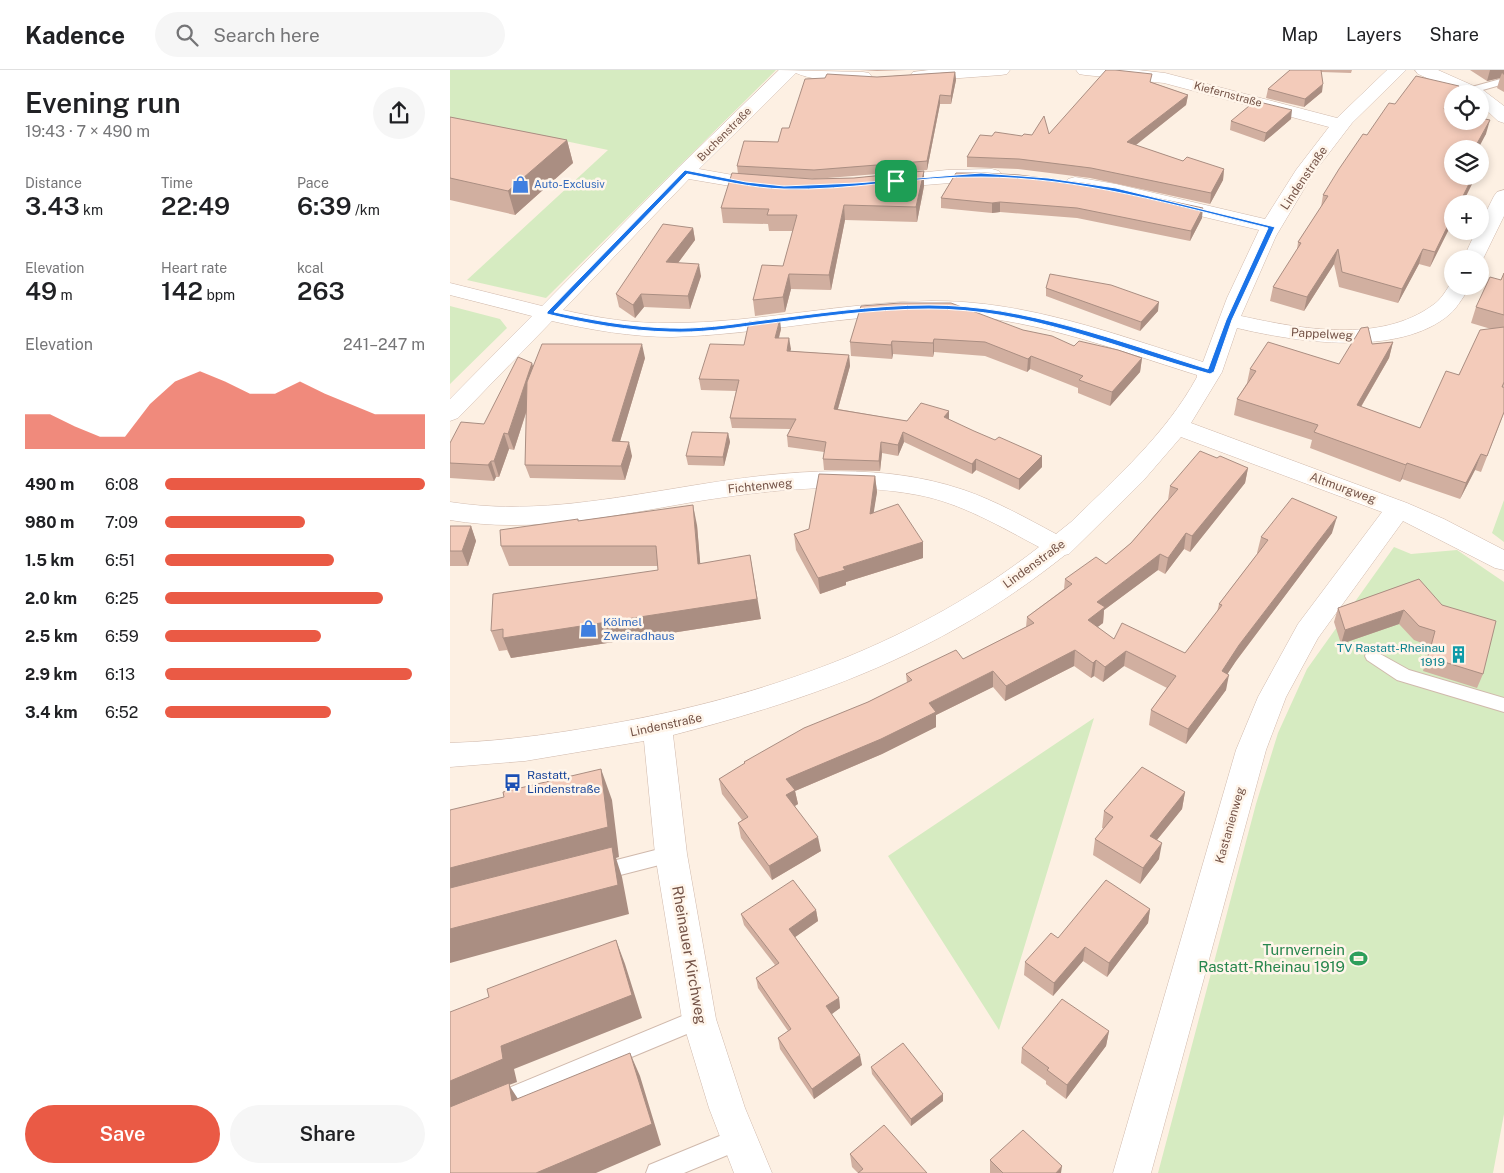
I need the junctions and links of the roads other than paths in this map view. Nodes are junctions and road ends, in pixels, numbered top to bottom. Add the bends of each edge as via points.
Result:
1 (789, 70) edge
2 (803, 70) edge
3 (990, 70) edge
4 (1084, 70) edge
5 (1397, 70) edge
6 (1424, 70) edge
7 (1169, 74) edge
8 (882, 77) edge
9 (906, 77) edge
10 (1504, 81) edge
11 (1458, 85) edge
12 (1489, 87) edge
13 (1489, 102) edge
14 (1504, 117) edge
15 (1340, 124) junction
16 (685, 172) junction
17 (1013, 176) edge
18 (1058, 181) edge
19 (872, 183) edge
20 (784, 187) edge
21 (1504, 196) edge
22 (1272, 227) junction
23 (1477, 250) edge
24 (450, 289) edge
25 (1455, 295) edge
26 (549, 313) junction
27 (1229, 320) junction
28 (1210, 372) junction
29 (450, 413) edge
30 (1177, 427) junction
31 (1398, 509) junction
32 (450, 511) edge
33 (1060, 547) junction
34 (1504, 562) edge
35 (1373, 656) dead end
36 (1504, 705) edge
37 (658, 728) junction
38 (450, 755) edge
39 (671, 854) junction
40 (575, 879) edge
41 (699, 1019) junction
42 (478, 1111) edge
43 (739, 1139) junction
44 (657, 1173) edge
45 (753, 1173) edge
46 (1132, 1173) edge

1 - 16 street, Buchenstraße
2 - 8 street
3 - 9 street
4 - 7 street, Kiefernstraße
5 - 15 street, Lindenstraße
6 - 11 street
7 - 15 street, Kiefernstraße
10 - 12 lane
13 - 14 street
15 - 22 street, Lindenstraße via 1309,166
16 - 20 street via 746,184
16 - 26 street, Buchenstraße
17 - 19 street via 946,176
18 - 22 street via 1116,190
21 - 23 street
22 - 27 street, Lindenstraße
24 - 26 street
25 - 27 street, Pappelweg via 1439,312 1418,324 1355,337 1269,330
26 - 28 street via 608,326 670,330 869,310 970,309 1041,320
26 - 29 street, Buchenstraße
27 - 28 street, Lindenstraße
28 - 30 street, Lindenstraße
30 - 31 street, Altmurgweg
30 - 33 street, Lindenstraße via 1106,506
31 - 34 street, Altmurgweg
31 - 46 street, Kastanienweg via 1308,631 1272,697 1251,750
32 - 33 street, Fichtenweg via 497,517 538,516 761,485 849,479 904,485 953,496
33 - 37 street, Lindenstraße via 957,618 890,651 787,692
35 - 36 lane via 1403,675
37 - 38 street, Lindenstraße via 548,747
37 - 39 street, Rheinauer Kirchweg
39 - 40 lane
39 - 41 street, Rheinauer Kirchweg
41 - 42 lane
41 - 43 street, Rheinauer Kirchweg
43 - 44 lane
43 - 45 street, Rheinauer Kirchweg

